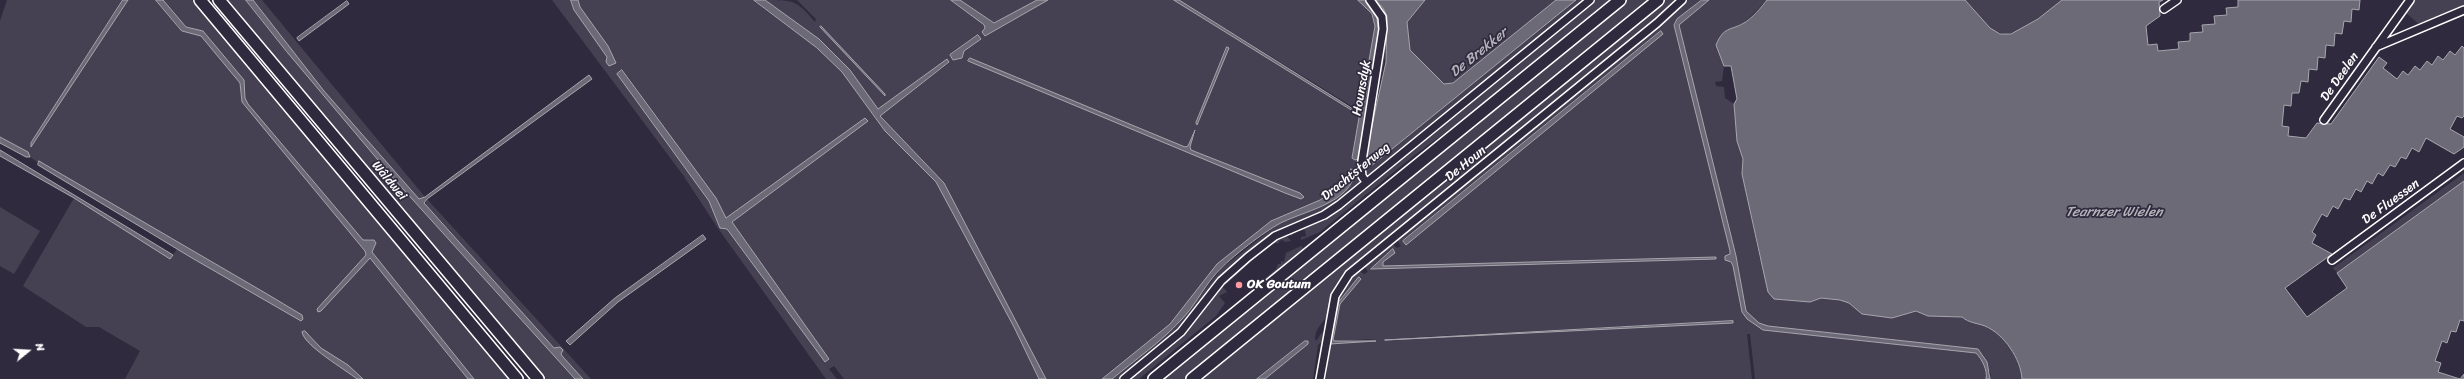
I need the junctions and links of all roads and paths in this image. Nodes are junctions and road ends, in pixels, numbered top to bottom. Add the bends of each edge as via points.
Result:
1 (200, 0) edge
2 (219, 0) edge
3 (1370, 0) edge
4 (1590, 0) edge
5 (1620, 0) edge
6 (1658, 0) edge
7 (1682, 0) edge
8 (2177, 0) edge
9 (2410, 0) edge
10 (2164, 9) dead end
11 (2464, 10) edge
12 (2376, 48) junction
13 (2324, 120) dead end
14 (2464, 164) edge
15 (1366, 182) junction
16 (2332, 260) dead end
17 (517, 379) edge
18 (538, 379) edge
19 (1124, 379) edge
20 (1154, 379) edge
21 (1192, 379) edge
22 (1320, 379) edge

1 - 17 main road
2 - 18 main road, Wâldwei
3 - 15 street, Hounsdyk via 1382,17 1383,29 1361,167
4 - 15 street, Drachtsterweg
5 - 20 main road
6 - 21 main road
7 - 22 street, De Houn via 1349,274 1335,296
8 - 10 street
9 - 12 street, De Deelen
11 - 12 street, De Deelen
12 - 13 street, De Deelen
14 - 16 street, De Fluessen
15 - 19 street, Drachtsterweg via 1332,210 1275,236 1243,261 1221,281 1181,332

